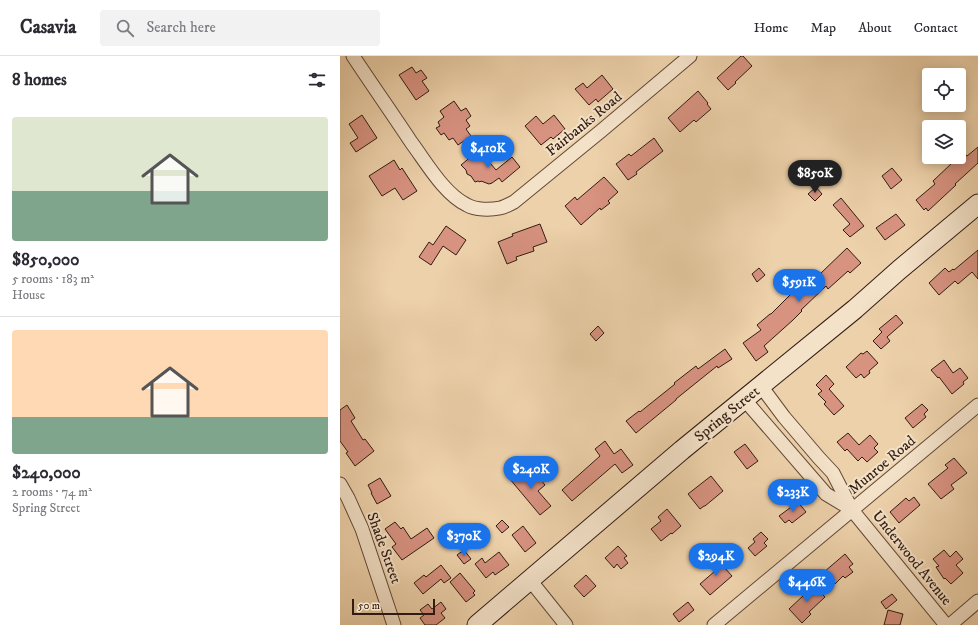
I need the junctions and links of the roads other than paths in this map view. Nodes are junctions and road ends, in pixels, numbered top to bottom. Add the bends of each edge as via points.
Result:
1 (353, 56) edge
2 (690, 56) edge
3 (978, 204) edge
4 (760, 386) junction
5 (744, 399) junction
6 (978, 405) edge
7 (340, 484) edge
8 (852, 510) junction
9 (530, 580) junction
10 (978, 602) edge
11 (394, 625) edge
12 (477, 625) edge
13 (566, 625) edge
14 (714, 625) edge
15 (946, 625) edge
16 (950, 625) edge

1 - 2 street, Fairbanks Road via 448,191 457,200 476,209 501,208 514,202
3 - 4 main road, Spring Street
4 - 5 main road, Spring Street
4 - 8 street, Underwood Avenue via 833,473
5 - 8 street, Underwood Avenue via 826,494
5 - 9 main road, Spring Street
6 - 8 street, Munroe Road
7 - 11 street, Shade Street via 362,529
8 - 14 street, Munroe Road
8 - 15 street, Underwood Avenue
9 - 12 main road, Spring Street
9 - 13 street
10 - 16 street

